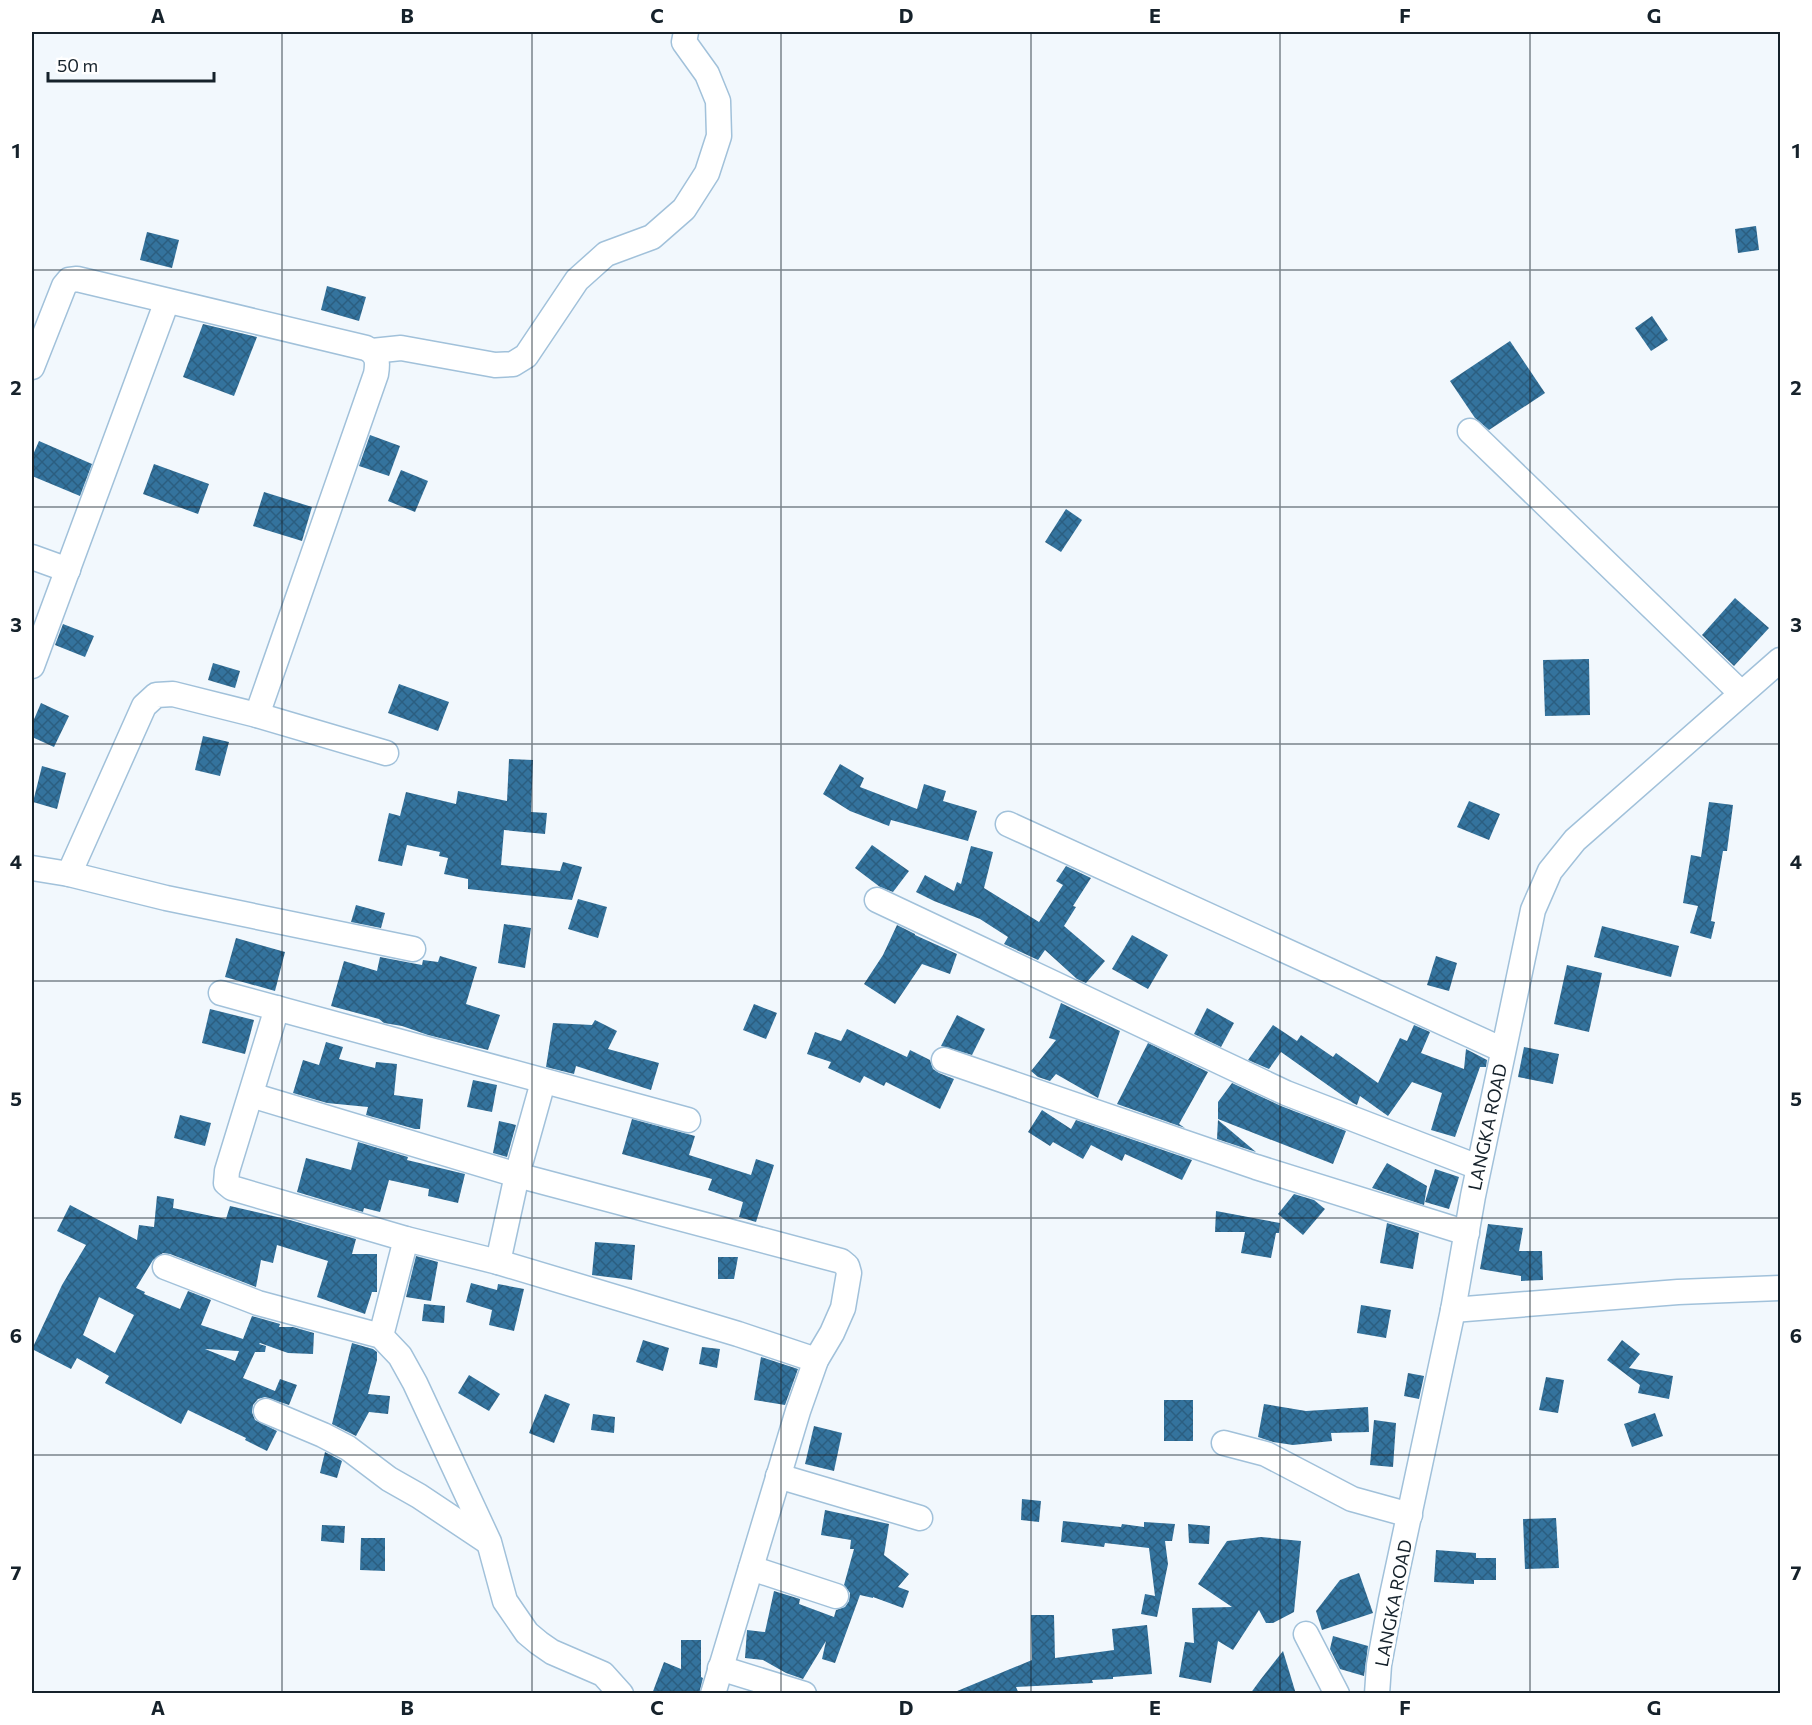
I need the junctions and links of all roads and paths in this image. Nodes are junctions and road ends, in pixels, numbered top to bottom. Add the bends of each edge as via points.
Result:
1 (686, 32) edge
2 (167, 301) junction
3 (372, 351) junction
4 (32, 367) edge
5 (1470, 431) dead end
6 (32, 557) edge
7 (68, 570) junction
8 (1780, 660) edge
9 (32, 666) edge
10 (1741, 693) junction
11 (258, 715) junction
12 (386, 753) dead end
13 (1008, 824) dead end
14 (32, 868) edge
15 (69, 874) junction
16 (877, 900) dead end
17 (413, 949) dead end
18 (221, 993) dead end
19 (277, 1008) junction
20 (1503, 1050) junction
21 (944, 1060) dead end
22 (543, 1082) junction
23 (251, 1095) junction
24 (688, 1120) dead end
25 (1478, 1167) junction
26 (517, 1175) junction
27 (1467, 1233) junction
28 (406, 1239) junction
29 (498, 1262) junction
30 (165, 1267) dead end
31 (1780, 1288) edge
32 (1453, 1310) junction
33 (381, 1336) junction
34 (816, 1360) junction
35 (266, 1411) dead end
36 (1224, 1443) dead end
37 (778, 1476) junction
38 (1410, 1515) junction
39 (920, 1518) dead end
40 (489, 1542) junction
41 (751, 1568) junction
42 (836, 1596) dead end
43 (1306, 1634) dead end
44 (720, 1668) junction
45 (621, 1694) edge
46 (713, 1694) edge
47 (804, 1694) edge
48 (1337, 1694) edge
49 (1377, 1694) edge

1 - 3 street via 684,42 707,74 718,101 719,136 707,173 684,209 652,237 606,254 577,280 526,356 513,364 495,365 401,348
2 - 3 street
2 - 4 street via 69,280
2 - 7 street
3 - 11 street via 376,356 376,374
5 - 10 street
6 - 7 street
7 - 9 street
8 - 10 street, LANGKA ROAD
10 - 20 street, LANGKA ROAD via 1575,840 1550,872 1533,910
11 - 12 street
11 - 15 street via 172,694 156,695 144,706
13 - 20 street
14 - 15 street
15 - 17 street
16 - 25 street via 1286,1094
18 - 19 street
19 - 22 street
19 - 23 street
20 - 25 street, LANGKA ROAD
21 - 27 street via 1256,1167
22 - 24 street
22 - 26 street
23 - 26 street
23 - 28 street via 226,1184 238,1191
25 - 27 street, LANGKA ROAD
26 - 29 street
26 - 34 street via 841,1261 849,1273 843,1308
27 - 32 street, LANGKA ROAD
28 - 29 street
28 - 33 street
29 - 34 street
30 - 33 street via 258,1303
31 - 32 street
32 - 38 street, LANGKA ROAD
33 - 40 street via 400,1356 415,1383
34 - 37 street
35 - 40 street via 348,1449
36 - 38 street via 1266,1454 1352,1499
37 - 39 street
37 - 41 street
38 - 49 street, LANGKA ROAD via 1379,1665
40 - 45 street via 505,1601 527,1633 552,1652 603,1674
41 - 42 street
41 - 44 street
43 - 48 street
44 - 46 street
44 - 47 street

